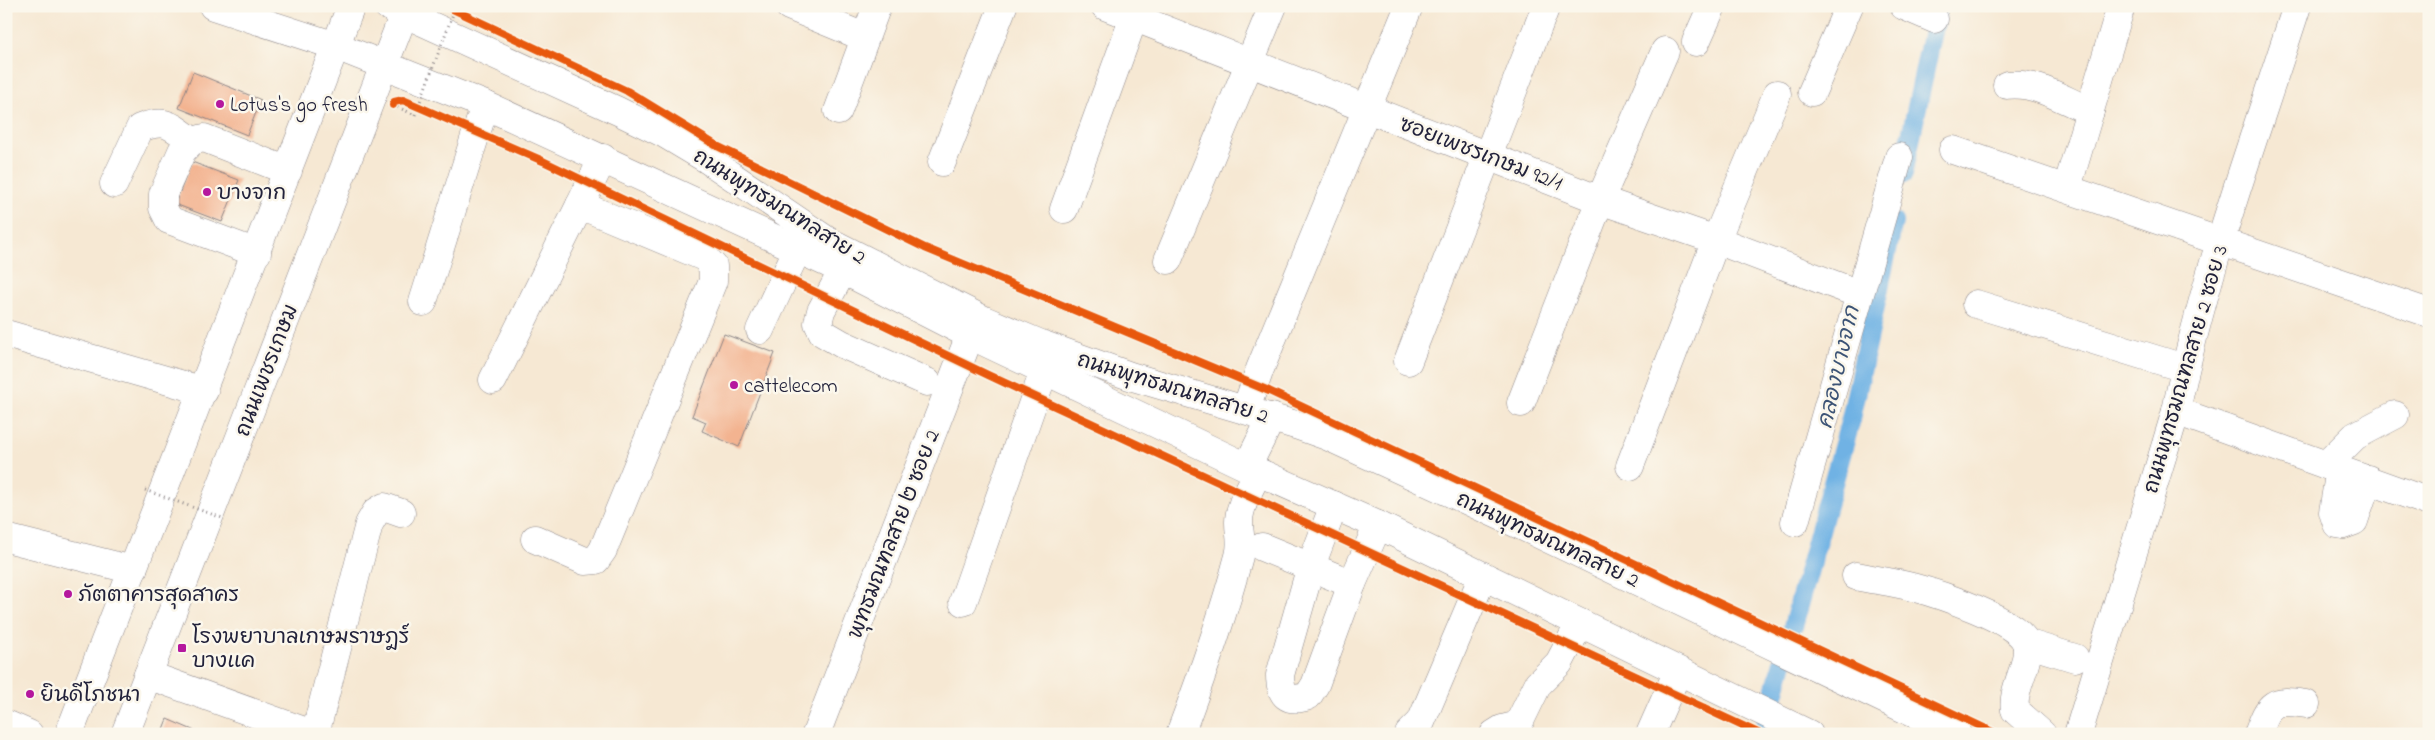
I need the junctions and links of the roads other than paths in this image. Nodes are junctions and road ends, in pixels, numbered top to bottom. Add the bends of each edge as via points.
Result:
1 (213, 6) edge
2 (351, 6) edge
3 (789, 6) edge
4 (877, 6) edge
5 (1003, 6) edge
6 (1105, 6) edge
7 (1273, 6) edge
8 (1409, 6) edge
9 (1546, 6) edge
10 (1712, 6) edge
11 (1849, 6) edge
12 (1904, 6) edge
13 (2121, 6) edge
14 (2297, 6) edge
15 (400, 9) edge
16 (1136, 12) edge
17 (1934, 19) dead end
18 (864, 37) junction
19 (1696, 42) dead end
20 (336, 46) junction
21 (1665, 51) dead end
22 (385, 64) junction
23 (1249, 64) junction
24 (2007, 85) dead end
25 (1812, 92) dead end
26 (1777, 94) dead end
27 (485, 105) junction
28 (1366, 109) junction
29 (2090, 111) junction
30 (838, 112) dead end
31 (192, 141) junction
32 (1952, 150) dead end
33 (1488, 156) junction
34 (1898, 157) dead end
35 (603, 158) junction
36 (942, 162) dead end
37 (288, 171) junction
38 (114, 184) dead end
39 (2067, 188) junction
40 (1600, 200) junction
41 (580, 205) junction
42 (1064, 209) dead end
43 (1716, 240) junction
44 (2221, 241) junction
45 (797, 250) junction
46 (257, 253) junction
47 (1168, 260) dead end
48 (843, 270) junction
49 (1860, 294) junction
50 (423, 302) dead end
51 (1976, 304) dead end
52 (2429, 313) edge
53 (760, 330) dead end
54 (6, 334) edge
55 (970, 335) junction
56 (1408, 361) dead end
57 (2184, 368) junction
58 (1044, 371) junction
59 (493, 380) dead end
60 (928, 382) dead end
61 (204, 391) junction
62 (1521, 403) dead end
63 (1246, 410) junction
64 (2176, 411) junction
65 (2395, 415) dead end
66 (1272, 418) junction
67 (1630, 466) dead end
68 (2333, 467) junction
69 (1252, 470) junction
70 (2368, 479) junction
71 (2429, 502) edge
72 (1334, 505) junction
73 (401, 512) dead end
74 (1795, 522) dead end
75 (1378, 525) junction
76 (6, 538) edge
77 (535, 538) dead end
78 (1262, 547) dead end
79 (1311, 566) junction
80 (133, 570) junction
81 (1483, 576) junction
82 (1856, 576) dead end
83 (1352, 584) junction
84 (963, 602) dead end
85 (1580, 623) junction
86 (2026, 643) junction
87 (2075, 658) dead end
88 (1684, 674) junction
89 (148, 675) junction
90 (2306, 704) dead end
91 (6, 724) edge
92 (29, 734) edge
93 (69, 734) edge
94 (125, 734) edge
95 (313, 734) edge
96 (816, 734) edge
97 (1180, 734) edge
98 (1408, 734) edge
99 (1494, 734) edge
100 (1650, 734) edge
101 (1809, 734) edge
102 (1957, 734) edge
103 (2042, 734) edge
104 (2078, 734) edge
105 (2258, 734) edge

1 - 20 street, ถนนพุทธมณฑลสาย 2
2 - 20 street
3 - 18 street
4 - 18 street
5 - 36 street
6 - 16 street, ซอยเพชรเกษม 92/1
7 - 23 street
8 - 28 street
9 - 33 street
10 - 19 street
11 - 25 street
12 - 17 street
13 - 29 street
14 - 44 street, ถนนพุทธมณฑลสาย 2 ซอย 3
15 - 22 street, ถนนเพชรเกษม
15 - 63 street, ถนนพุทธมณฑลสาย 2 via 664,134 828,240 984,320 1103,366
16 - 23 street, ซอยเพชรเกษม 92/1
16 - 42 street
18 - 30 street
20 - 22 street, ถนนพุทธมณฑลสาย 2
20 - 37 street
21 - 40 street
22 - 27 street, ถนนพุทธมณฑลสาย 2
22 - 89 street, ถนนเพชรเกษม
23 - 28 street, ซอยเพชรเกษม 92/1
23 - 47 street
24 - 29 street via 2036,87
26 - 43 street
27 - 35 street, ถนนพุทธมณฑลสาย 2
27 - 50 street
28 - 33 street, ซอยเพชรเกษม 92/1
28 - 63 street via 1260,368
29 - 39 street
31 - 37 street via 204,138
31 - 38 street via 172,126 157,122 140,128
31 - 46 street via 182,151 164,194 163,208 169,220
32 - 39 street
33 - 40 street, ซอยเพชรเกษม 92/1
33 - 56 street
34 - 49 street
35 - 41 street
35 - 45 street, ถนนพุทธมณฑลสาย 2
37 - 46 street
39 - 44 street
40 - 43 street, ซอยเพชรเกษม 92/1
40 - 62 street
41 - 59 street
41 - 77 street via 704,257 713,266 714,280 603,550 596,560 585,561
43 - 49 street, ซอยเพชรเกษม 92/1
43 - 67 street
44 - 52 street
44 - 57 street, ถนนพุทธมณฑลสาย 2 ซอย 3
45 - 48 street, ถนนพุทธมณฑลสาย 2
45 - 53 street
46 - 61 street
48 - 55 street, ถนนพุทธมณฑลสาย 2
48 - 60 street via 821,311 818,323 823,333
49 - 74 street
51 - 57 street
54 - 61 street
55 - 58 street, ถนนพุทธมณฑลสาย 2
55 - 96 street, พุทธมณฑลสาย ๒ ซอย 2
57 - 64 street, ถนนพุทธมณฑลสาย 2 ซอย 3
58 - 69 street, ถนนพุทธมณฑลสาย 2
58 - 84 street
61 - 80 street
63 - 66 street, ถนนพุทธมณฑลสาย 2
64 - 68 street
64 - 104 street, ถนนพุทธมณฑลสาย 2 ซอย 3
65 - 68 street via 2355,436
66 - 69 street
66 - 102 street, ถนนพุทธมณฑลสาย 2 via 1336,440
68 - 70 street
68 - 70 street via 2333,512 2337,524 2354,521
69 - 72 street, ถนนพุทธมณฑลสาย 2
69 - 97 street via 1239,522 1242,537 1237,562
70 - 71 street
72 - 75 street, ถนนพุทธมณฑลสาย 2
72 - 79 street
73 - 95 street via 384,507 368,524
75 - 81 street, ถนนพุทธมณฑลสาย 2
75 - 83 street
76 - 80 street
78 - 79 street
79 - 83 street
79 - 83 street via 1280,675 1280,688 1286,696 1297,700 1308,696 1315,685
80 - 93 street
81 - 85 street, ถนนพุทธมณฑลสาย 2
81 - 98 street via 1421,722
82 - 86 street via 1938,594 2014,628
85 - 88 street, ถนนพุทธมณฑลสาย 2
85 - 99 street via 1559,663 1538,684 1518,725
86 - 87 street
86 - 103 street via 2015,710
88 - 100 street
88 - 101 street, ถนนพุทธมณฑลสาย 2
89 - 94 street, ถนนเพชรเกษม
89 - 95 street
90 - 105 street via 2277,702 2270,707
91 - 92 street

